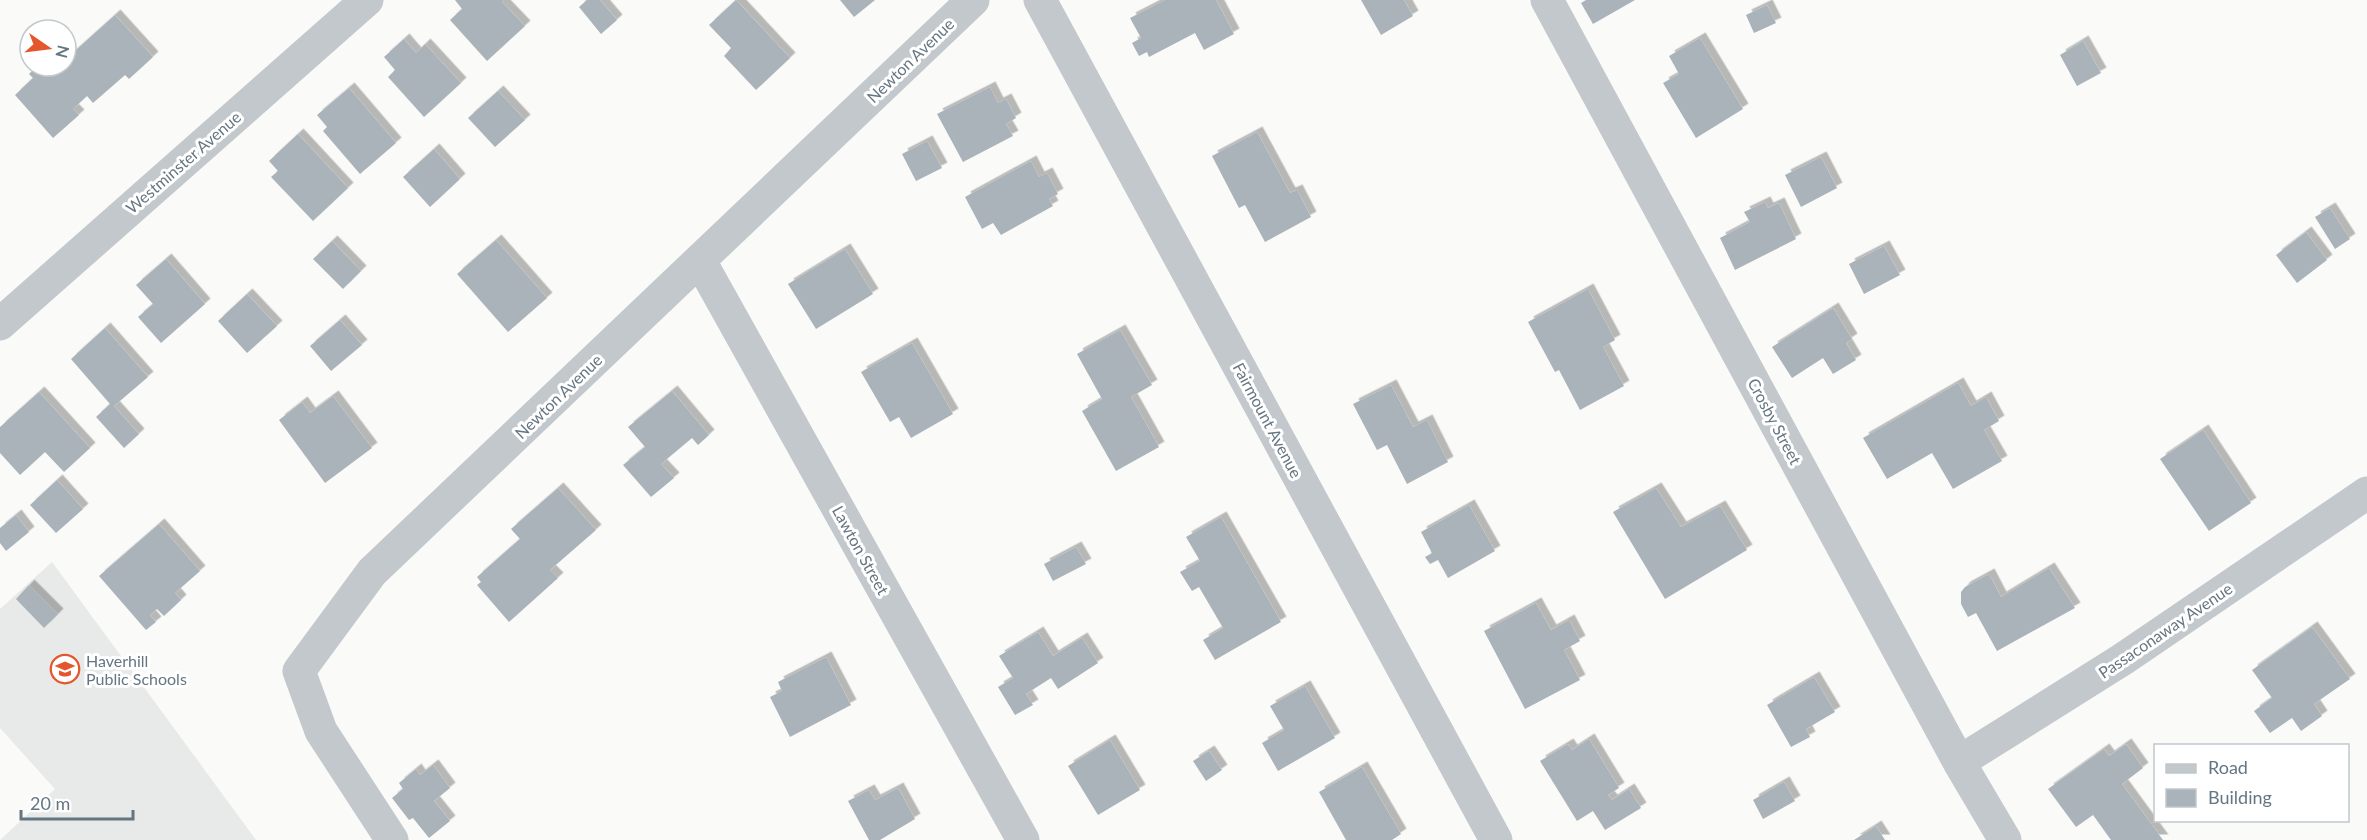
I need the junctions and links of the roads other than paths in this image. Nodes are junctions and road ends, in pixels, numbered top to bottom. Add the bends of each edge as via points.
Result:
1 (367, 0) edge
2 (973, 0) edge
3 (1040, 0) edge
4 (1547, 0) edge
5 (700, 261) junction
6 (0, 324) edge
7 (2367, 493) edge
8 (1959, 762) junction
9 (392, 840) edge
10 (1023, 840) edge
11 (1496, 840) edge
12 (2004, 840) edge

1 - 6 street, Westminster Avenue
2 - 5 street, Newton Avenue
3 - 11 street, Fairmount Avenue
4 - 8 street, Crosby Street
5 - 9 street, Newton Avenue via 372,572 299,671 321,731
5 - 10 street, Lawton Street
7 - 8 street, Passaconaway Avenue via 2123,659
8 - 12 street, Crosby Street

